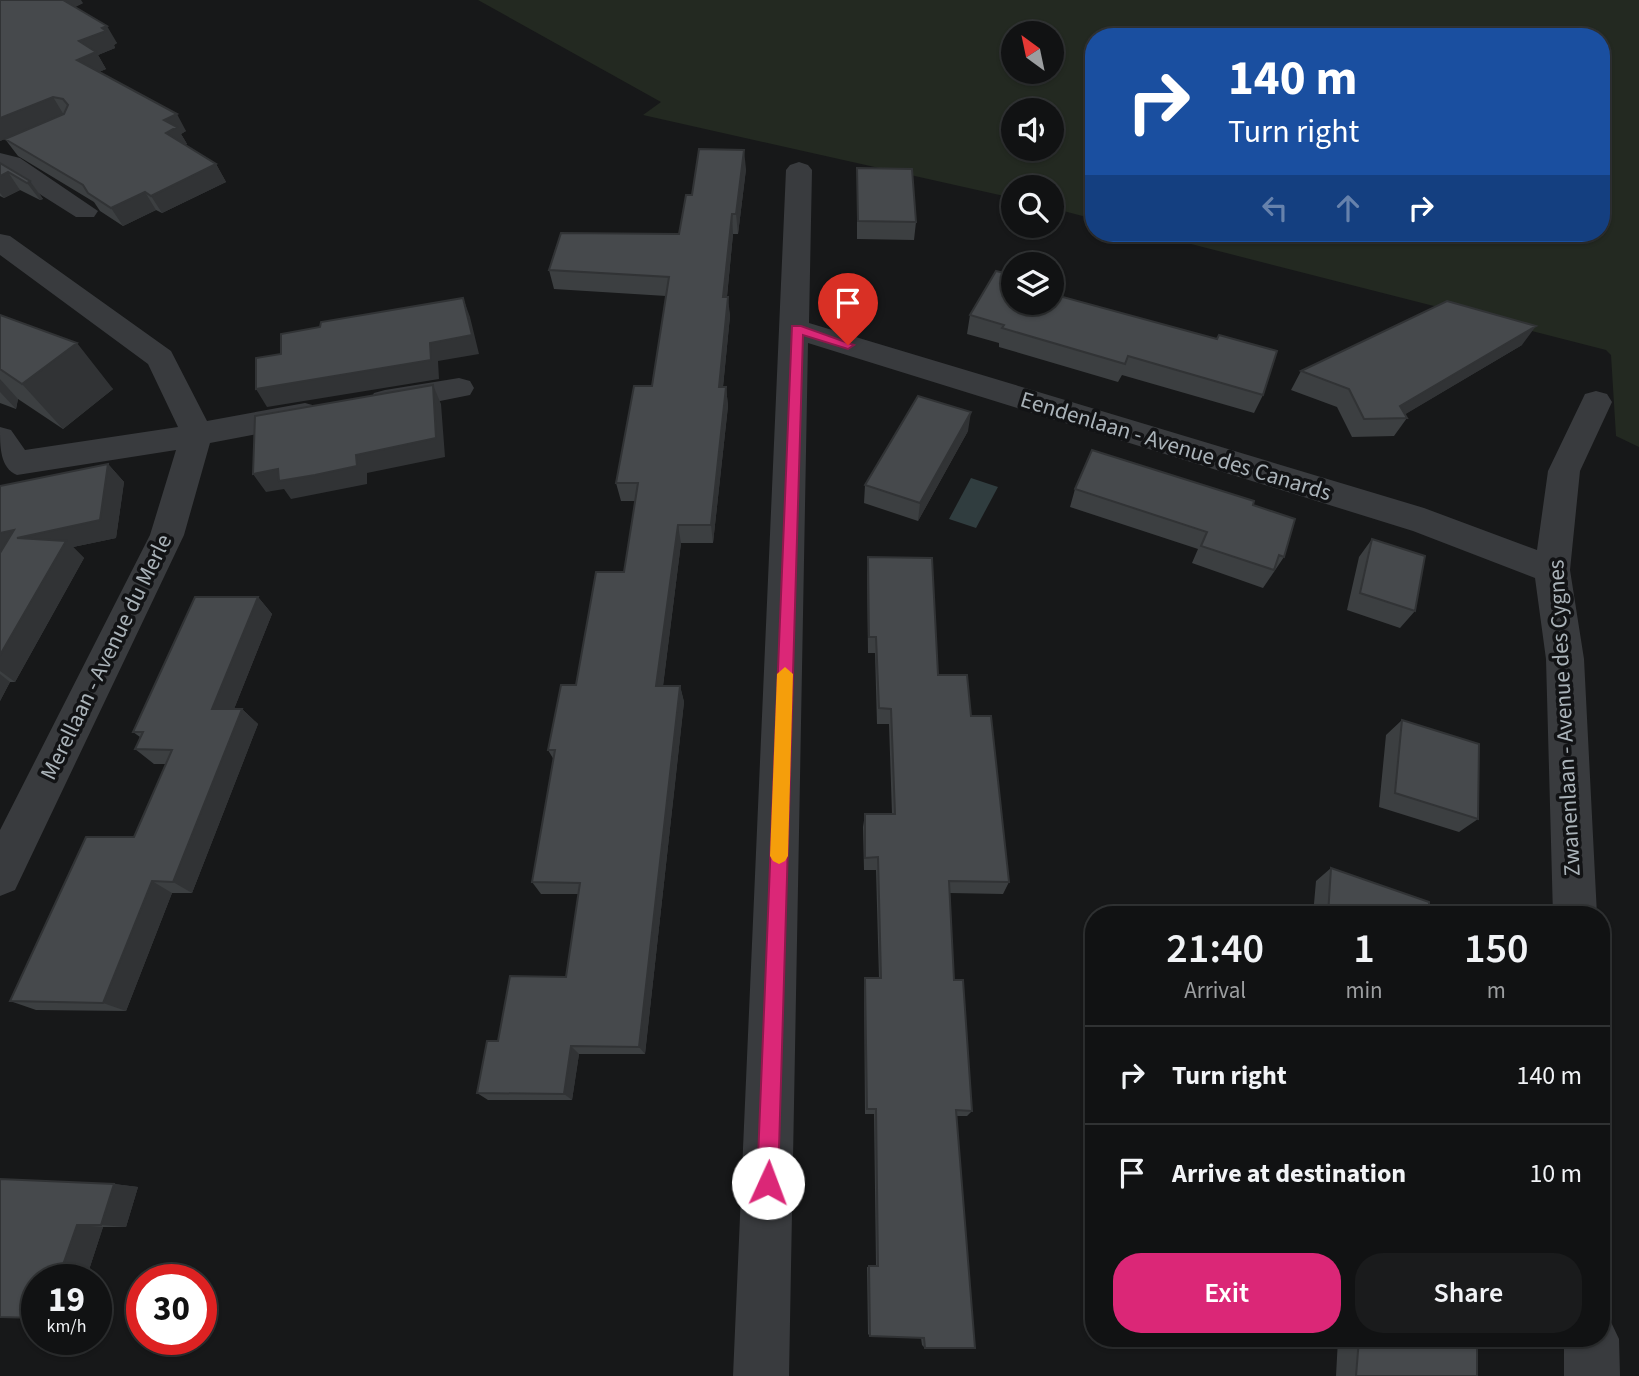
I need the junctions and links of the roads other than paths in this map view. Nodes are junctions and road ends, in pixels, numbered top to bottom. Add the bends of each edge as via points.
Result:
1 (0, 161) edge
2 (799, 170) dead end
3 (85, 211) edge
4 (4, 249) edge
5 (797, 329) junction
6 (459, 388) dead end
7 (1596, 402) dead end
8 (197, 433) junction
9 (8, 451) edge
10 (1552, 570) junction
11 (0, 874) edge
12 (1575, 906) edge
13 (1591, 1347) edge
14 (761, 1376) edge
15 (1592, 1376) edge

1 - 3 street via 11,163
2 - 5 street
4 - 8 street via 160,358
5 - 10 street, Eendenlaan - Avenue des Canards via 1424,521
5 - 14 street
6 - 8 street
7 - 10 street, Zwanenlaan - Avenue des Cygnes via 1563,471
8 - 9 street via 105,453
8 - 11 street, Merellaan - Avenue du Merle via 167,535
10 - 12 street, Zwanenlaan - Avenue des Cygnes via 1565,659
13 - 15 street

